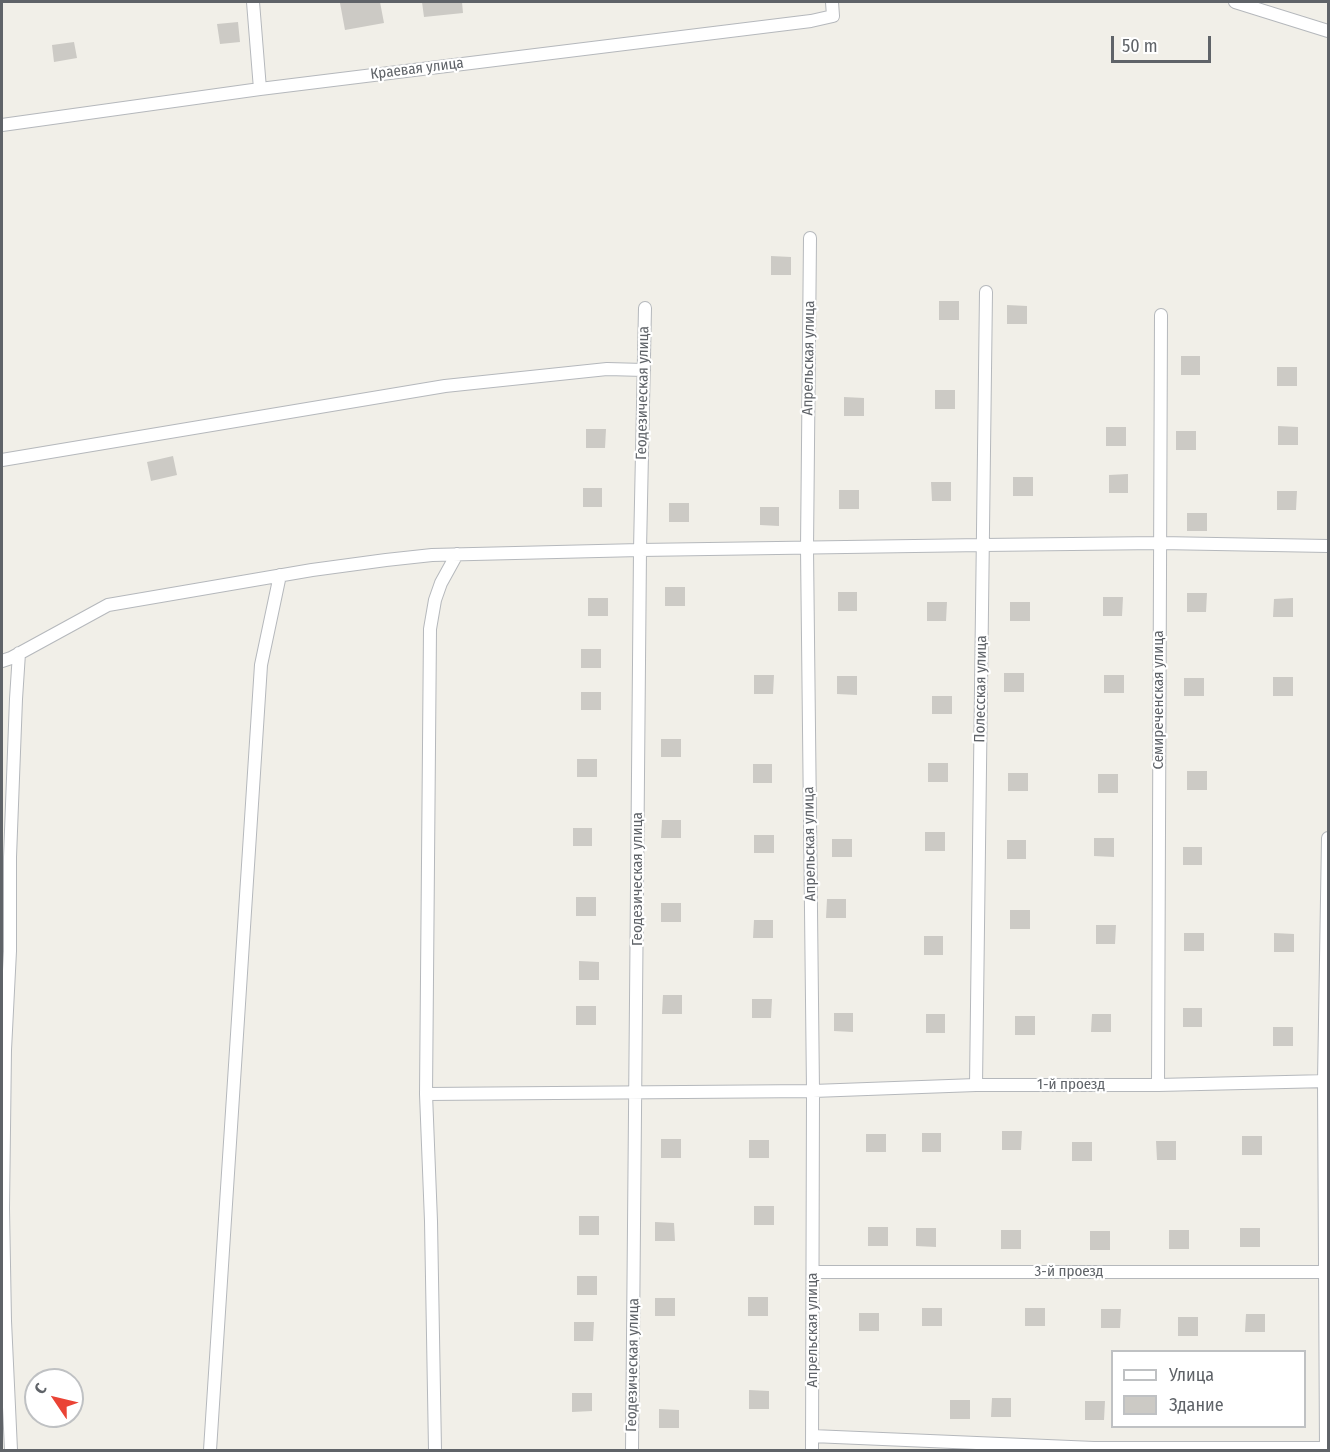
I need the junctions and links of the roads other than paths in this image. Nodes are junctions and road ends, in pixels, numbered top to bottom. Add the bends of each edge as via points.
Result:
1 (253, 2) edge
2 (832, 2) edge
3 (1235, 2) edge
4 (1329, 31) edge
5 (260, 88) junction
6 (2, 125) edge
7 (810, 238) dead end
8 (986, 292) dead end
9 (645, 308) dead end
10 (1161, 315) dead end
11 (644, 370) junction
12 (2, 460) edge
13 (1160, 543) junction
14 (982, 545) junction
15 (1329, 546) edge
16 (807, 548) junction
17 (640, 550) junction
18 (457, 555) junction
19 (280, 575) junction
20 (20, 653) junction
21 (2, 661) edge
22 (1329, 838) edge
23 (1326, 1081) edge
24 (976, 1085) junction
25 (1158, 1085) junction
26 (813, 1091) junction
27 (636, 1093) junction
28 (426, 1094) junction
29 (813, 1272) junction
30 (1325, 1272) junction
31 (812, 1436) junction
32 (1094, 1449) edge
33 (1326, 1449) edge
34 (11, 1450) edge
35 (210, 1450) edge
36 (435, 1450) edge
37 (632, 1450) edge
38 (812, 1450) edge

1 - 5 street
2 - 5 street, Краевая улица via 833,16 799,23
3 - 4 street
5 - 6 street, Краевая улица
7 - 16 street, Апрельская улица
8 - 14 street, Полесская улица
9 - 11 street, Геодезическая улица
10 - 13 street, Семиреченская улица
11 - 12 street via 607,369 445,386
11 - 17 street, Геодезическая улица
13 - 14 street
13 - 15 street
13 - 25 street, Семиреченская улица
14 - 16 street
14 - 24 street, Полесская улица
16 - 17 street
16 - 26 street, Апрельская улица
17 - 18 street
17 - 27 street, Геодезическая улица
18 - 19 street via 386,560
18 - 28 street via 441,583 430,629
19 - 20 street via 108,605
19 - 35 street via 261,665
20 - 21 street
20 - 34 street via 11,815 3,1208
22 - 23 street
23 - 25 street, 1-й проезд
23 - 30 street
24 - 25 street, 1-й проезд
24 - 26 street, 1-й проезд
26 - 27 street, 1-й проезд
26 - 29 street, Апрельская улица
27 - 28 street, 1-й проезд
27 - 37 street, Геодезическая улица
28 - 36 street
29 - 30 street, 3-й проезд
29 - 31 street, Апрельская улица
30 - 33 street
31 - 32 street
31 - 38 street, Апрельская улица
32 - 33 street

